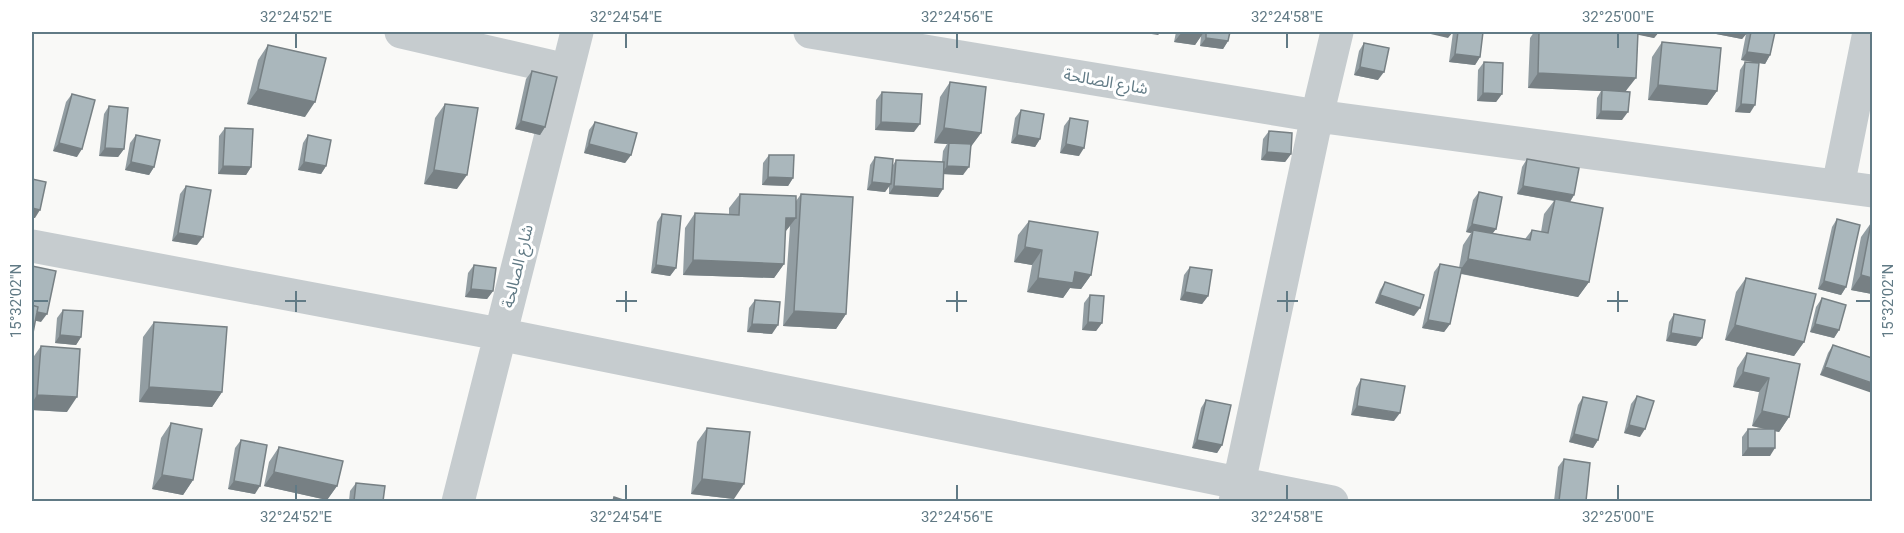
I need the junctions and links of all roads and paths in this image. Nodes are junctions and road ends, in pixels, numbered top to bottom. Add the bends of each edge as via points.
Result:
1 (401, 32) edge
2 (577, 32) edge
3 (810, 32) edge
4 (1337, 32) edge
5 (1869, 32) edge
6 (567, 70) junction
7 (1317, 116) junction
8 (1838, 186) junction
9 (1872, 191) edge
10 (32, 246) edge
11 (499, 334) junction
12 (1236, 492) edge
13 (458, 501) edge
14 (1332, 501) edge

1 - 6 street
2 - 6 street, شارع الصالحة
3 - 7 street, شارع الصالحة
4 - 7 street
5 - 8 street
6 - 11 street, شارع الصالحة
7 - 8 street, شارع الصالحة
7 - 12 street
8 - 9 street, شارع الصالحة
10 - 11 street
11 - 12 street
11 - 13 street, شارع الصالحة
12 - 14 street

